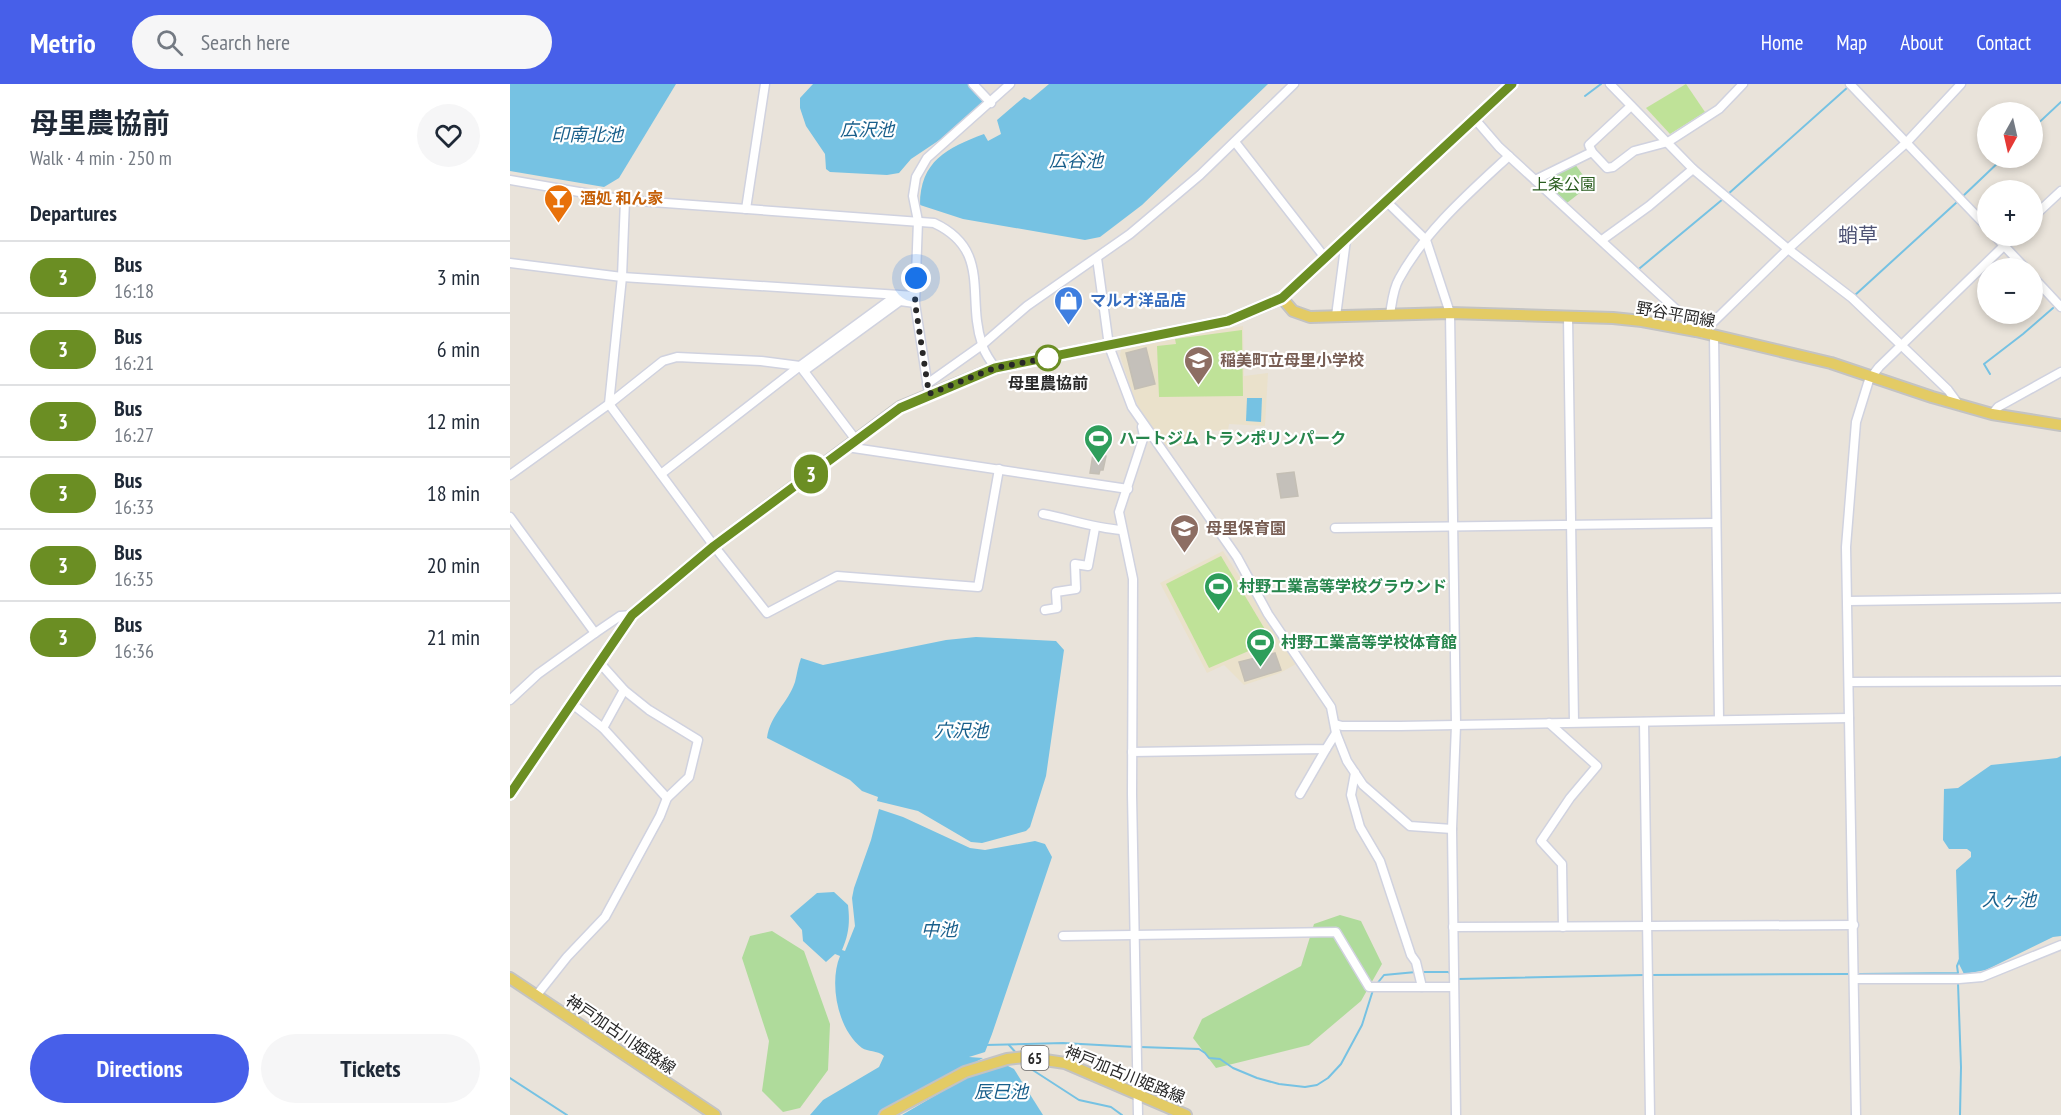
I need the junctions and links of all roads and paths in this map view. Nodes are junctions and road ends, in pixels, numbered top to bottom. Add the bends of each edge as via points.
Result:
1 (765, 84) edge
2 (974, 84) edge
3 (1010, 84) edge
4 (1294, 84) edge
5 (1512, 84) edge
6 (1610, 84) edge
7 (1743, 84) edge
8 (1850, 84) edge
9 (1961, 84) edge
10 (991, 103) junction
11 (1631, 106) junction
12 (1474, 118) junction
13 (1235, 142) junction
14 (1668, 142) junction
15 (1906, 143) junction
16 (1592, 152) junction
17 (1509, 156) junction
18 (1693, 169) junction
19 (510, 180) edge
20 (1535, 180) junction
21 (2061, 191) edge
22 (625, 200) junction
23 (1386, 201) junction
24 (2043, 208) edge
25 (746, 209) junction
26 (1977, 217) edge
27 (918, 221) junction
28 (1347, 240) junction
29 (1426, 240) junction
30 (1602, 240) junction
31 (2003, 246) joint
32 (1788, 249) junction
33 (1096, 258) junction
34 (2015, 258) edge
35 (1326, 259) junction
36 (510, 262) edge
37 (622, 277) junction
38 (2043, 288) edge
39 (897, 295) junction
40 (1282, 298) junction
41 (915, 300) junction
42 (2061, 307) edge
43 (1450, 313) junction
44 (1390, 314) junction
45 (1336, 316) junction
46 (1568, 317) junction
47 (1699, 332) junction
48 (1714, 335) junction
49 (1901, 344) junction
50 (982, 345) junction
51 (1109, 346) junction
52 (995, 368) junction
53 (802, 369) junction
54 (2061, 372) edge
55 (1872, 376) junction
56 (928, 389) junction
57 (609, 404) junction
58 (1959, 405) junction
59 (1992, 414) junction
60 (1140, 420) junction
61 (2061, 425) edge
62 (856, 440) junction
63 (847, 447) junction
64 (999, 469) junction
65 (661, 474) junction
66 (510, 475) edge
67 (1128, 489) junction
68 (1043, 514) dead end
69 (510, 517) edge
70 (1716, 523) junction
71 (1571, 525) junction
72 (1453, 527) junction
73 (1095, 528) junction
74 (1335, 528) dead end
75 (1121, 530) junction
76 (714, 546) junction
77 (2061, 598) edge
78 (1848, 601) junction
79 (1046, 610) dead end
80 (632, 615) junction
81 (595, 633) junction
82 (599, 662) junction
83 (1849, 681) junction
84 (2061, 681) edge
85 (624, 690) junction
86 (510, 700) edge
87 (571, 703) junction
88 (1849, 718) junction
89 (1719, 720) junction
90 (1574, 722) junction
91 (1644, 722) junction
92 (1549, 723) junction
93 (1456, 725) junction
94 (603, 728) junction
95 (1335, 729) junction
96 (1326, 749) junction
97 (1132, 752) junction
98 (1355, 773) junction
99 (510, 794) edge
100 (1300, 794) dead end
101 (667, 798) junction
102 (1452, 829) junction
103 (1854, 925) junction
104 (1453, 927) junction
105 (1563, 927) junction
106 (1647, 927) junction
107 (1134, 934) junction
108 (1063, 936) dead end
109 (2061, 945) edge
110 (510, 978) edge
111 (1854, 979) junction
112 (1422, 987) junction
113 (1453, 987) junction
114 (536, 996) junction
115 (1137, 1093) junction
116 (715, 1115) edge
117 (885, 1115) edge
118 (1138, 1115) edge
119 (1186, 1115) edge
120 (1456, 1115) edge
121 (1650, 1115) edge
122 (1856, 1115) edge

1 - 25 street
2 - 10 street
3 - 10 street
4 - 13 street
5 - 12 main road
6 - 11 street
7 - 14 street via 1719,109
8 - 15 street
9 - 15 street
10 - 27 street via 920,167 913,196
11 - 14 street
11 - 16 street via 1589,145
12 - 17 street
12 - 23 main road
13 - 33 street via 1177,195
13 - 35 street
14 - 16 street via 1634,151 1607,168
14 - 18 street
15 - 26 street
15 - 32 street
16 - 20 street
17 - 20 street
17 - 29 street
18 - 30 street
18 - 32 street
19 - 22 street
20 - 30 street
21 - 24 street
22 - 25 street
22 - 37 street
23 - 28 main road
23 - 29 street
25 - 27 street
27 - 41 street
27 - 50 street via 948,230 962,243 972,261
28 - 35 main road
28 - 45 street
29 - 43 street
29 - 44 street via 1398,280
30 - 47 street
31 - 34 street
31 - 49 street
32 - 47 street
32 - 49 street via 1852,298
33 - 50 street via 1027,306
33 - 51 street
35 - 40 main road
36 - 37 street
37 - 39 street
37 - 57 street
38 - 42 street
39 - 41 street
39 - 53 street
40 - 45 main road, 野谷平岡線 via 1301,315
40 - 51 main road via 1228,321
41 - 53 street via 900,301
41 - 56 street
43 - 44 main road, 野谷平岡線
43 - 46 main road, 野谷平岡線
43 - 72 street
44 - 45 main road, 野谷平岡線
46 - 47 main road, 野谷平岡線 via 1613,318
46 - 71 street
47 - 48 main road, 野谷平岡線
48 - 55 main road, 野谷平岡線
48 - 70 street
49 - 55 street
49 - 58 street
50 - 52 street
50 - 56 street
51 - 52 main road
51 - 60 street
52 - 56 main road
53 - 57 street via 761,361 677,357 663,362
53 - 62 street
53 - 65 street
54 - 59 street
55 - 58 main road, 野谷平岡線
55 - 78 street via 1856,422 1846,547
56 - 62 main road
57 - 65 street
57 - 66 street
58 - 59 main road, 野谷平岡線
59 - 61 main road, 野谷平岡線
60 - 67 street via 1144,436
60 - 95 street via 1237,557 1268,614 1332,707
62 - 63 main road
63 - 64 street
63 - 76 main road
64 - 67 street
64 - 76 street via 978,587 837,576 767,613
65 - 76 street
67 - 75 street via 1119,512
68 - 73 street
69 - 81 street
70 - 71 street
70 - 89 street
71 - 72 street
71 - 90 street
72 - 74 street
72 - 93 street
73 - 75 street
73 - 79 street via 1088,566 1076,564 1076,589 1056,592 1057,608
75 - 97 street via 1133,579
76 - 80 main road
77 - 78 street
78 - 83 street
80 - 81 street via 620,616
80 - 82 main road
81 - 86 street via 538,674
82 - 85 street
82 - 87 main road
83 - 84 street
83 - 88 street
85 - 94 street
85 - 101 street via 649,711 698,740 689,777
87 - 94 street
87 - 99 main road
88 - 89 street
88 - 103 street
89 - 91 street
90 - 91 street
90 - 92 street
91 - 106 street
92 - 93 street
92 - 105 street via 1597,766 1541,841 1562,864
93 - 95 street
93 - 102 street
94 - 101 street
95 - 96 street
95 - 98 street
96 - 97 street
96 - 100 street
97 - 107 street
98 - 102 street via 1410,826
98 - 112 street via 1351,795 1360,827 1380,861
101 - 114 street via 605,917
102 - 104 street
103 - 106 street
103 - 111 street
104 - 105 street
104 - 113 street
105 - 106 street
106 - 121 street
107 - 108 street
107 - 112 street via 1336,932 1369,987
107 - 115 street
109 - 111 street via 1982,976
110 - 114 main road, 神戸加古川姫路線
111 - 122 street
112 - 113 street
113 - 120 street
114 - 116 main road, 神戸加古川姫路線
115 - 117 main road, 神戸加古川姫路線 / 65 via 1065,1063 1026,1057 965,1072
115 - 118 street
115 - 119 main road, 神戸加古川姫路線 / 65

